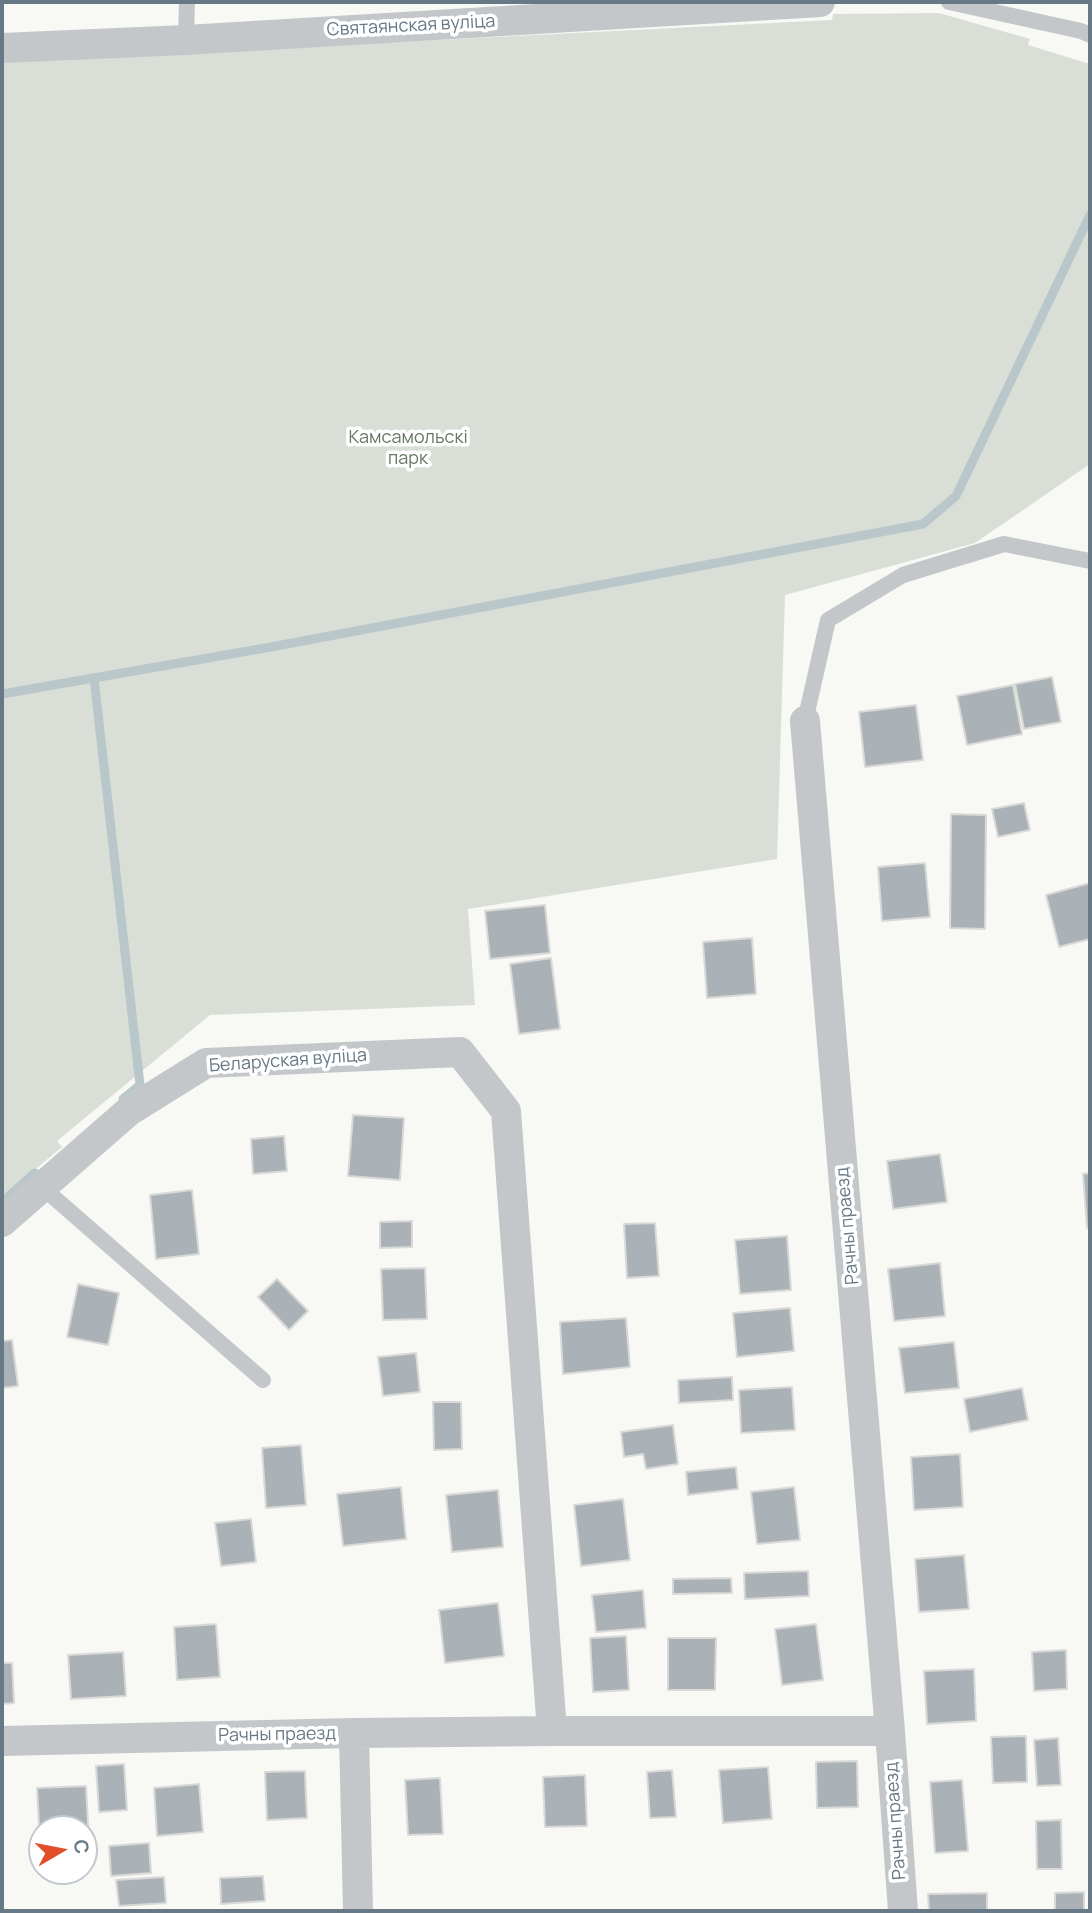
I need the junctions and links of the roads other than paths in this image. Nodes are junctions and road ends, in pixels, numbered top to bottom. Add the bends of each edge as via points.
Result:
1 (187, 2) edge
2 (820, 2) edge
3 (949, 2) edge
4 (1090, 35) edge
5 (186, 40) junction
6 (2, 48) edge
7 (1090, 561) edge
8 (805, 721) joint
9 (42, 1188) junction
10 (2, 1222) edge
11 (263, 1380) dead end
12 (552, 1731) junction
13 (890, 1731) junction
14 (354, 1733) junction
15 (2, 1741) edge
16 (358, 1911) edge
17 (903, 1911) edge

1 - 5 lane
2 - 5 street, Святаянская вуліца
3 - 4 lane
5 - 6 street, Святаянская вуліца
7 - 8 lane via 1004,544 903,575 828,620
8 - 13 street, Рачны праезд
9 - 10 street, Беларуская вуліца
9 - 11 lane
9 - 12 street, Беларуская вуліца via 130,1111 206,1063 460,1052 506,1111
12 - 13 street, Рачны праезд
12 - 14 street, Рачны праезд
13 - 17 street, Рачны праезд
14 - 15 street, Рачны праезд
14 - 16 street

